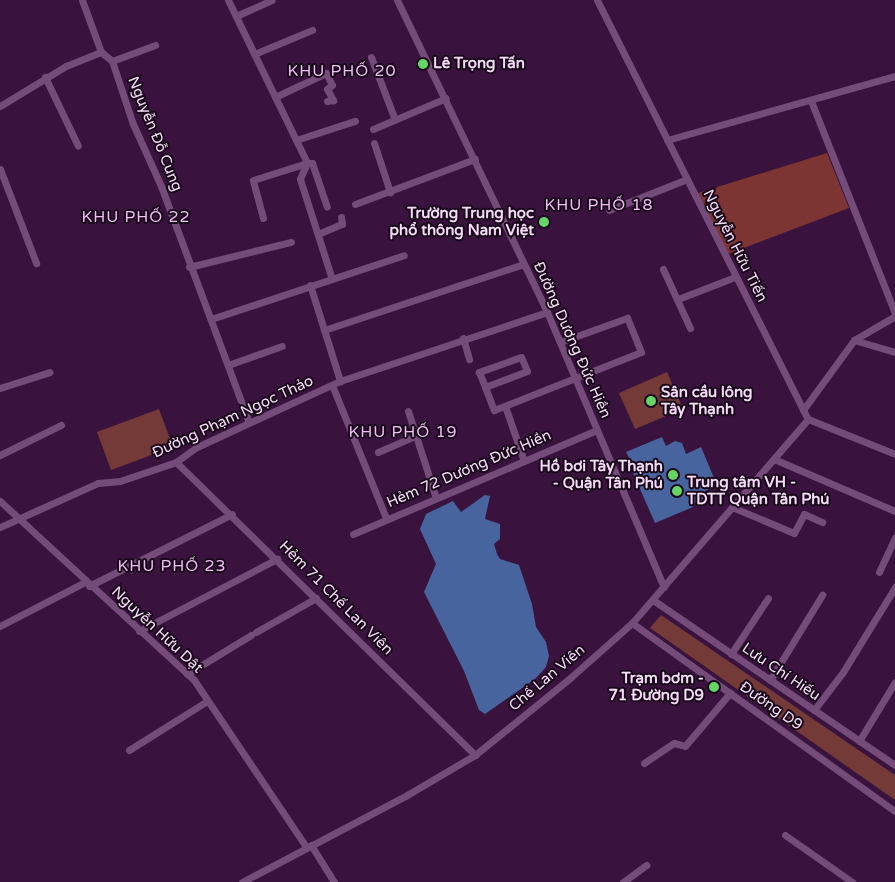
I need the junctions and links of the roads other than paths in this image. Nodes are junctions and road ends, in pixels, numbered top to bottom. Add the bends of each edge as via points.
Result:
1 (82, 0) edge
2 (229, 0) edge
3 (272, 0) edge
4 (397, 0) edge
5 (597, 0) edge
6 (236, 16) junction
7 (312, 30) dead end
8 (155, 45) dead end
9 (101, 52) junction
10 (254, 54) junction
11 (370, 57) dead end
12 (112, 61) junction
13 (895, 76) edge
14 (45, 78) junction
15 (275, 97) junction
16 (446, 98) junction
17 (327, 101) dead end
18 (811, 101) junction
19 (0, 106) edge
20 (394, 120) junction
21 (354, 121) dead end
22 (373, 128) dead end
23 (296, 140) junction
24 (666, 140) junction
25 (374, 143) dead end
26 (78, 146) dead end
27 (475, 159) junction
28 (307, 163) junction
29 (0, 169) edge
30 (686, 179) junction
31 (390, 192) junction
32 (355, 204) dead end
33 (327, 206) dead end
34 (608, 210) dead end
35 (341, 217) dead end
36 (263, 218) dead end
37 (318, 234) junction
38 (291, 242) dead end
39 (404, 255) dead end
40 (36, 263) dead end
41 (523, 264) junction
42 (189, 267) junction
43 (663, 269) dead end
44 (735, 276) junction
45 (332, 279) junction
46 (310, 285) junction
47 (678, 299) junction
48 (547, 312) junction
49 (895, 314) edge
50 (211, 319) junction
51 (690, 328) dead end
52 (324, 330) junction
53 (463, 338) junction
54 (854, 340) junction
55 (560, 342) junction
56 (282, 346) dead end
57 (895, 352) edge
58 (469, 359) dead end
59 (228, 365) junction
60 (50, 372) dead end
61 (576, 379) junction
62 (340, 381) junction
63 (332, 385) junction
64 (485, 387) junction
65 (0, 388) edge
66 (505, 406) junction
67 (803, 410) junction
68 (408, 411) dead end
69 (808, 420) junction
70 (249, 422) junction
71 (61, 425) dead end
72 (597, 430) junction
73 (415, 436) junction
74 (378, 452) dead end
75 (0, 454) edge
76 (895, 454) edge
77 (774, 458) junction
78 (524, 461) junction
79 (176, 462) junction
80 (436, 498) junction
81 (0, 501) edge
82 (732, 507) junction
83 (895, 511) edge
84 (232, 514) junction
85 (17, 518) junction
86 (386, 518) junction
87 (822, 522) dead end
88 (0, 527) edge
89 (353, 534) dead end
90 (895, 537) edge
91 (277, 559) junction
92 (879, 572) dead end
93 (87, 584) junction
94 (664, 587) junction
95 (895, 587) edge
96 (822, 595) dead end
97 (316, 598) junction
98 (768, 598) dead end
99 (653, 600) junction
100 (632, 623) junction
101 (0, 626) edge
102 (140, 631) junction
103 (731, 654) junction
104 (187, 674) junction
105 (770, 680) junction
106 (895, 682) edge
107 (730, 693) junction
108 (207, 701) junction
109 (814, 710) junction
110 (859, 741) junction
111 (129, 750) dead end
112 (474, 755) junction
113 (644, 763) dead end
114 (895, 765) edge
115 (895, 811) edge
116 (785, 835) dead end
117 (309, 847) junction
118 (646, 865) dead end
119 (242, 882) edge
120 (334, 882) edge
121 (623, 882) edge
122 (852, 882) edge

1 - 9 street
2 - 6 street
3 - 6 street
4 - 16 street, Đường Dương Đức Hiền
5 - 24 street, Nguyễn Hữu Tiến
6 - 10 street
7 - 10 street
8 - 12 street
9 - 12 street
9 - 14 street
10 - 15 street
11 - 20 street
12 - 42 street, Nguyễn Đỗ Cung
13 - 18 street
14 - 19 street
14 - 26 street
15 - 17 street via 326,73 332,85 327,89 333,100
15 - 23 street
16 - 20 street
16 - 27 street, Đường Dương Đức Hiền
18 - 24 street
18 - 49 street
20 - 22 street
21 - 23 street
23 - 28 street
24 - 30 street, Nguyễn Hữu Tiến
25 - 31 street
27 - 31 street
27 - 41 street, Đường Dương Đức Hiền
28 - 33 street via 312,163
28 - 36 street via 253,180
28 - 37 street via 300,179
29 - 40 street
30 - 34 street
30 - 44 street, Nguyễn Hữu Tiến
31 - 32 street
35 - 37 street via 342,224
37 - 45 street
38 - 42 street
39 - 45 street
41 - 48 street, Đường Dương Đức Hiền
41 - 52 street
42 - 50 street, Nguyễn Đỗ Cung
43 - 47 street
44 - 47 street
44 - 67 street, Nguyễn Hữu Tiến
45 - 46 street
46 - 50 street
46 - 52 street
47 - 51 street
48 - 53 street, Đường Phạm Ngọc Thảo
48 - 55 street, Đường Dương Đức Hiền
49 - 54 street
50 - 59 street, Nguyễn Đỗ Cung
52 - 62 street
53 - 58 street
53 - 62 street, Đường Phạm Ngọc Thảo
54 - 57 street
54 - 67 street
55 - 61 street, Đường Dương Đức Hiền
55 - 61 street via 627,318 641,352
56 - 59 street
59 - 70 street, Nguyễn Đỗ Cung
60 - 65 street
61 - 66 street
61 - 72 street, Đường Dương Đức Hiền
62 - 63 street, Đường Phạm Ngọc Thảo
63 - 70 street, Đường Phạm Ngọc Thảo
63 - 86 street
64 - 64 street via 479,372 521,357 527,371
64 - 66 street via 494,410
66 - 78 street
67 - 69 street, Nguyễn Hữu Tiến
68 - 73 street
69 - 76 street
69 - 77 street, Chế Lan Viên
70 - 79 street, Đường Phạm Ngọc Thảo via 197,446
71 - 75 street
72 - 78 street, Hẻm 72 Dương Đức Hiền
72 - 94 street, Đường Dương Đức Hiền
73 - 74 street
73 - 80 street
77 - 82 street, Chế Lan Viên
77 - 83 street
78 - 80 street, Hẻm 72 Dương Đức Hiền
79 - 84 street, Hẻm 71 Chế Lan Viên
79 - 85 street, Đường Phạm Ngọc Thảo via 120,481 98,483
80 - 86 street, Hẻm 72 Dương Đức Hiền
81 - 85 street, Nguyễn Hữu Dật
82 - 87 street via 794,533 804,514
82 - 94 street, Chế Lan Viên
84 - 91 street, Hẻm 71 Chế Lan Viên
84 - 93 street
85 - 88 street, Đường Phạm Ngọc Thảo
85 - 93 street, Nguyễn Hữu Dật
86 - 89 street, Hẻm 72 Dương Đức Hiền
90 - 92 street
91 - 97 street, Hẻm 71 Chế Lan Viên
91 - 102 street
93 - 101 street
93 - 102 street, Nguyễn Hữu Dật
94 - 99 street, Chế Lan Viên
95 - 109 street via 843,672
96 - 105 street
97 - 104 street
97 - 112 street, Hẻm 71 Chế Lan Viên
98 - 103 street
99 - 100 street, Chế Lan Viên
99 - 103 street, Lưu Chí Hiếu
100 - 107 street, Đường D9
100 - 112 street, Chế Lan Viên
102 - 104 street, Nguyễn Hữu Dật
103 - 105 street, Lưu Chí Hiếu
104 - 108 street, Nguyễn Hữu Dật
105 - 109 street, Lưu Chí Hiếu
106 - 110 street
107 - 113 street via 684,746 674,743
107 - 115 street, Đường D9
108 - 111 street
108 - 117 street, Nguyễn Hữu Dật
109 - 110 street, Lưu Chí Hiếu
110 - 114 street, Lưu Chí Hiếu
112 - 117 street, Chế Lan Viên
116 - 122 street
117 - 119 street, Chế Lan Viên
117 - 120 street, Nguyễn Hữu Dật
118 - 121 street

